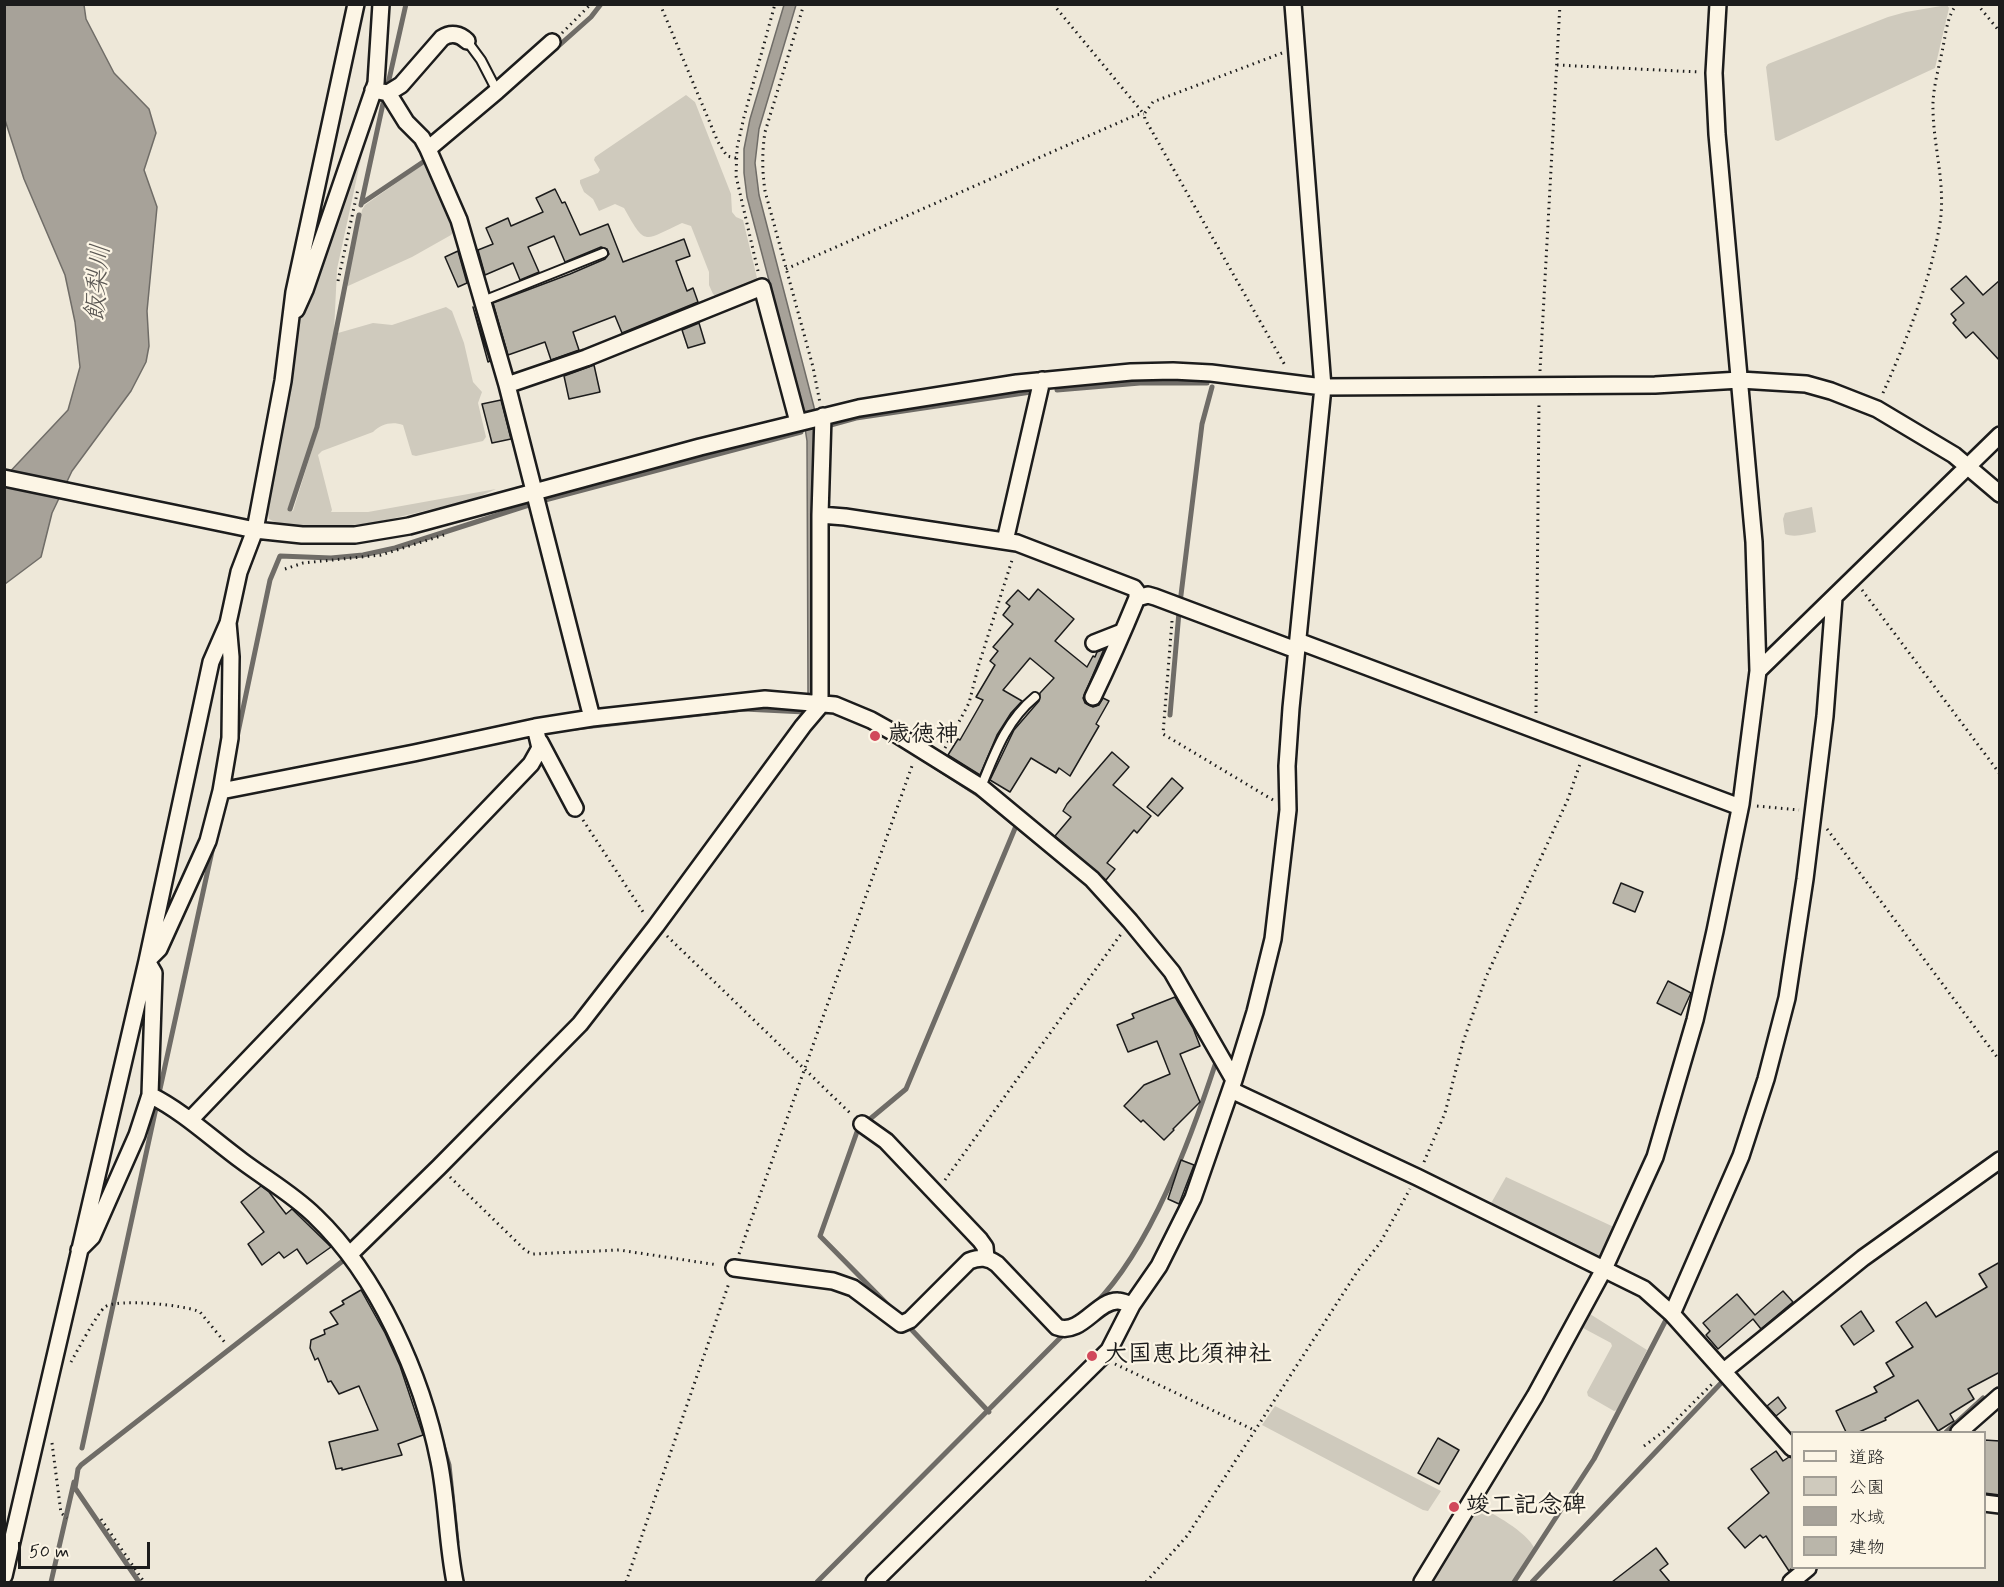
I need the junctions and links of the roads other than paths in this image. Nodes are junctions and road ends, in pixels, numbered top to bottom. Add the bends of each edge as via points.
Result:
1 (356, 4) edge
2 (381, 4) edge
3 (1293, 4) edge
4 (1718, 4) edge
5 (467, 41) joint
6 (552, 42) road end
7 (498, 91) junction
8 (381, 92) junction
9 (428, 149) junction
10 (603, 253) dead end
11 (483, 301) junction
12 (290, 320) junction
13 (1042, 380) junction
14 (1740, 380) junction
15 (507, 385) junction
16 (1323, 387) junction
17 (810, 419) junction
18 (2000, 435) edge
19 (1968, 466) junction
20 (4, 478) edge
21 (535, 492) junction
22 (2000, 494) edge
23 (820, 515) junction
24 (255, 530) junction
25 (1011, 542) junction
26 (1137, 598) junction
27 (1834, 598) junction
28 (228, 623) junction
29 (1122, 632) junction
30 (1094, 643) dead end
31 (1297, 646) junction
32 (1758, 671) junction
33 (1035, 697) dead end
34 (1093, 697) dead end
35 (820, 707) junction
36 (591, 718) junction
37 (535, 726) junction
38 (540, 742) junction
39 (981, 787) junction
40 (221, 791) junction
41 (1740, 806) junction
42 (575, 808) road end
43 (147, 962) junction
44 (1232, 1085) junction
45 (150, 1095) junction
46 (190, 1120) junction
47 (862, 1124) road end
48 (2000, 1160) edge
49 (79, 1250) junction
50 (350, 1254) junction
51 (986, 1258) junction
52 (734, 1268) road end
53 (1604, 1269) junction
54 (1132, 1305) junction
55 (1672, 1314) junction
56 (1724, 1371) junction
57 (2000, 1396) edge
58 (1960, 1431) edge
59 (1791, 1447) edge
60 (1807, 1569) edge
61 (4, 1576) edge
62 (455, 1582) edge
63 (874, 1582) edge
64 (1422, 1582) edge
65 (1791, 1582) edge

1 - 12 street
2 - 8 street via 377,71
3 - 16 street
4 - 14 street via 1714,73 1717,134
5 - 7 lane
5 - 8 street via 450,34 442,38 401,85
6 - 7 street
7 - 9 street
8 - 9 street
8 - 12 street
9 - 11 street via 459,220
10 - 11 lane
11 - 15 street
12 - 24 street via 283,381
13 - 16 street via 1173,372
13 - 17 street via 913,398
13 - 25 street
14 - 16 street via 1655,385
14 - 19 street via 1806,384 1831,391 1876,409
14 - 32 street via 1754,542
15 - 17 street via 762,287
15 - 21 street
16 - 31 street
17 - 21 street
17 - 23 street
18 - 19 street
19 - 22 street
19 - 27 street
20 - 24 street
21 - 24 street via 381,532 327,536
21 - 36 street
23 - 25 street
23 - 35 street
24 - 28 street via 239,572
25 - 26 street via 1134,588
26 - 29 street
26 - 31 street via 1148,595
27 - 32 street
27 - 55 street via 1825,716 1787,998 1741,1156
28 - 40 street via 230,738
28 - 43 street via 211,662
29 - 30 street
29 - 34 street
31 - 41 street
31 - 44 street via 1287,758 1288,810 1273,939
32 - 41 street
33 - 39 lane via 1011,722
35 - 36 street via 765,699
35 - 39 street via 835,705 871,720
35 - 50 street via 652,923 580,1024
36 - 37 street
37 - 38 street
37 - 40 street
38 - 42 street
38 - 46 street via 531,764
39 - 44 street via 1092,879 1130,921 1172,972
40 - 43 street via 208,841 159,949
41 - 53 street via 1703,987 1655,1157
43 - 45 street via 154,973
43 - 49 street
44 - 53 street
44 - 54 street via 1193,1198 1159,1266
45 - 46 street
45 - 49 street via 137,1135 92,1237
46 - 50 street via 314,1214
47 - 51 street via 886,1141 980,1240
48 - 56 street via 1863,1258
49 - 61 street
50 - 62 street via 381,1304 415,1373 440,1461
51 - 52 street via 969,1261 910,1320 901,1324 847,1285
51 - 54 street via 998,1264 1063,1329 1076,1326 1108,1303
53 - 55 street via 1644,1289
53 - 64 street via 1535,1396
54 - 63 street via 1103,1358
55 - 56 street
56 - 59 street
57 - 58 street
60 - 65 street

